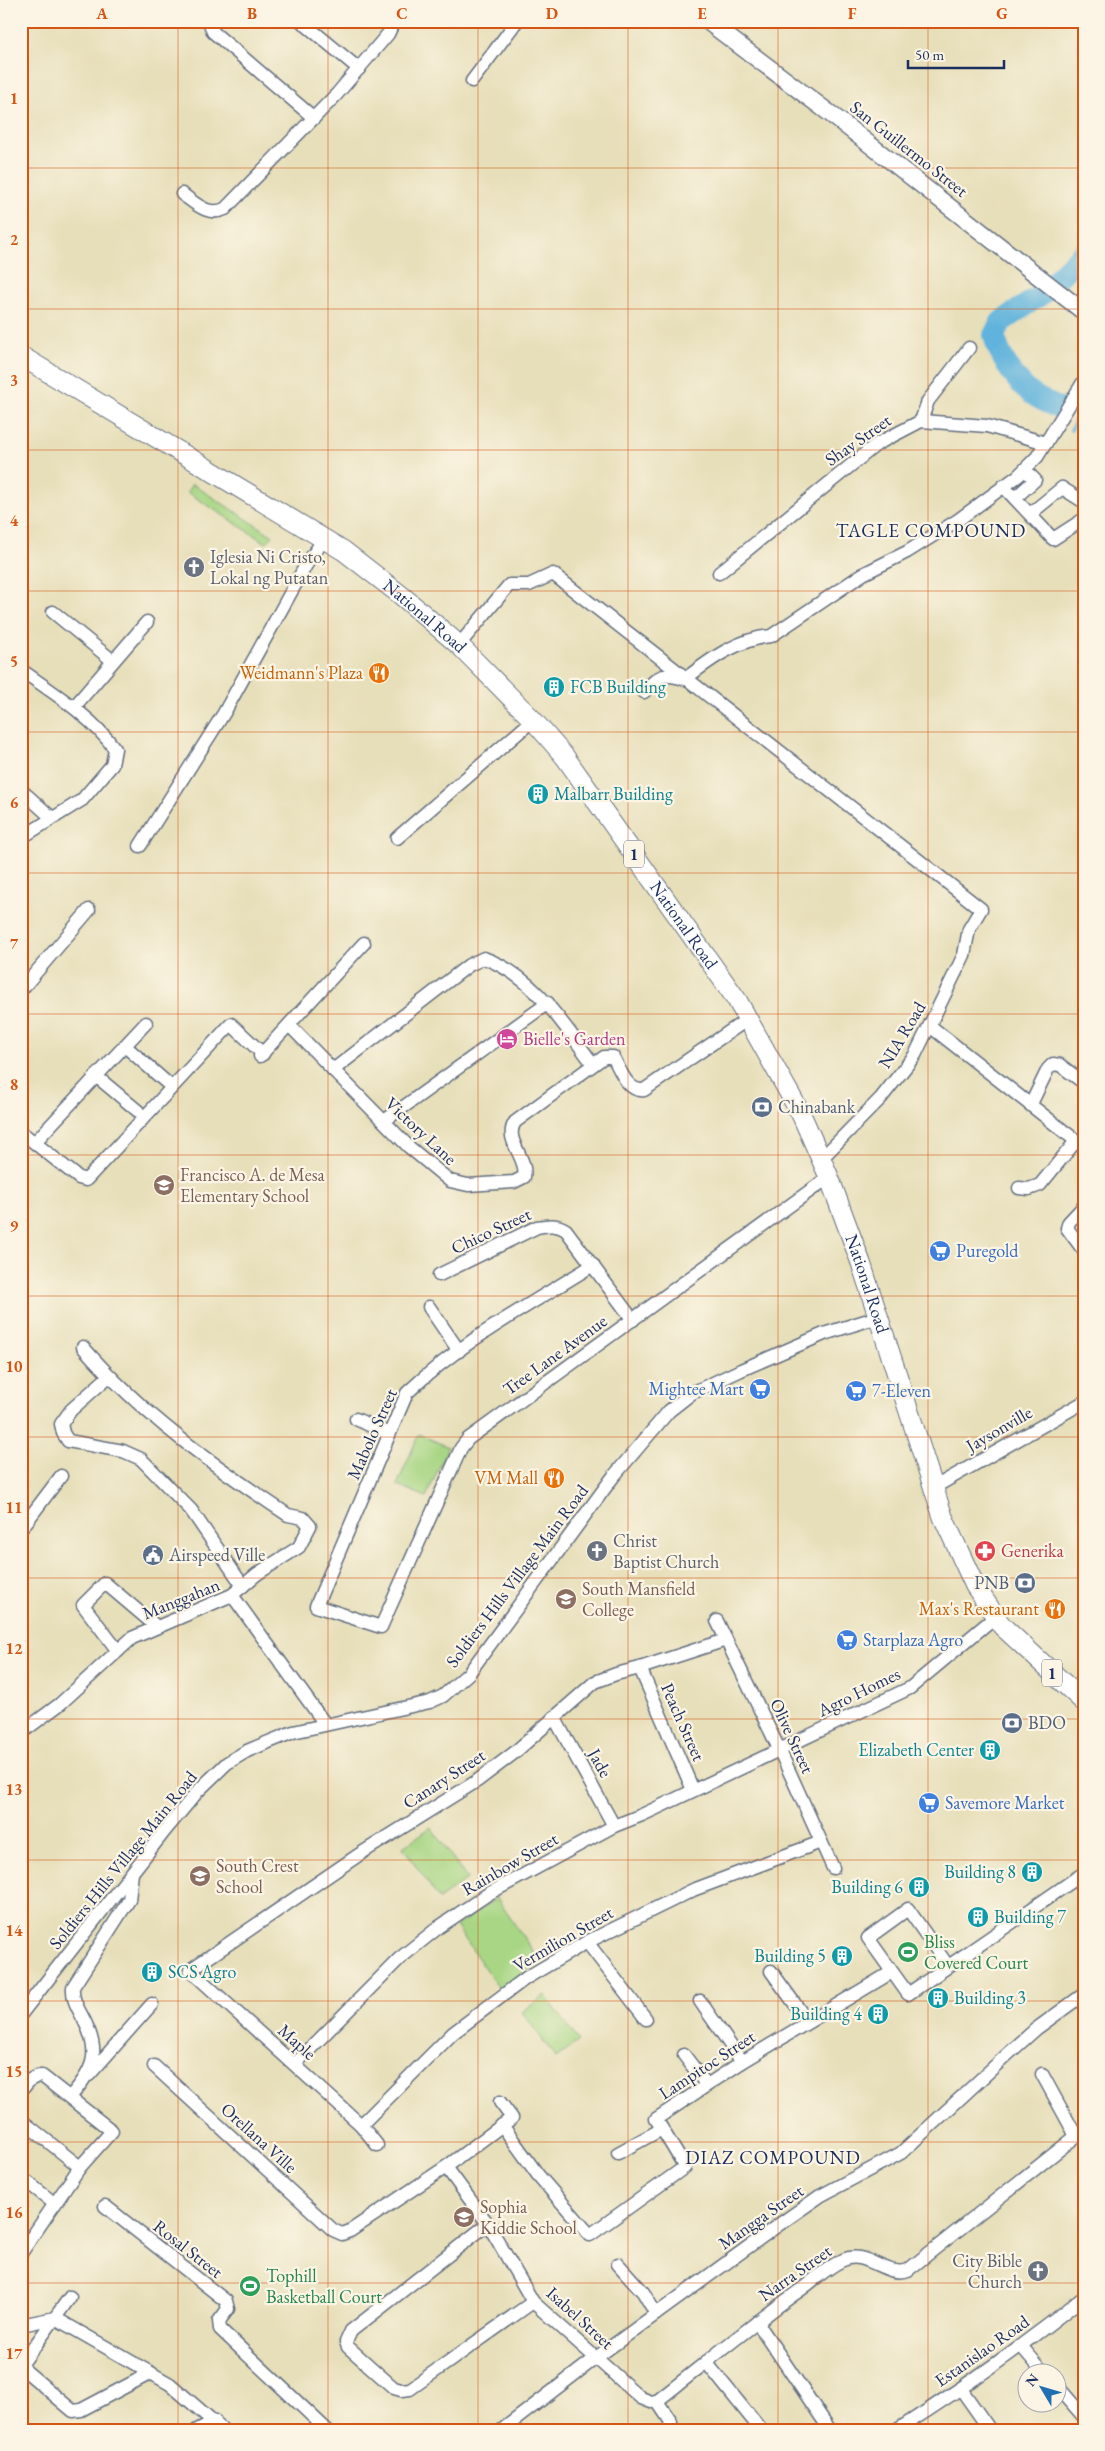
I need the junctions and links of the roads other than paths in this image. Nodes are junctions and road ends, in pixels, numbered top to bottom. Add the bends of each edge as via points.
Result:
1 (301, 21) edge
2 (394, 21) edge
3 (517, 21) edge
4 (209, 22) edge
5 (718, 25) edge
6 (359, 69) junction
7 (472, 81) dead end
8 (314, 118) junction
9 (182, 194) dead end
10 (1084, 312) edge
11 (969, 348) dead end
12 (21, 356) edge
13 (1084, 381) edge
14 (921, 420) junction
15 (1046, 443) junction
16 (1025, 470) junction
17 (1003, 486) junction
18 (1015, 498) junction
19 (1084, 502) edge
20 (1030, 514) junction
21 (1084, 518) edge
22 (324, 539) junction
23 (719, 573) dead end
24 (53, 612) dead end
25 (147, 622) dead end
26 (459, 645) junction
27 (113, 661) junction
28 (21, 670) edge
29 (685, 679) junction
30 (644, 692) dead end
31 (74, 707) junction
32 (533, 720) junction
33 (21, 790) edge
34 (51, 817) junction
35 (21, 838) edge
36 (397, 838) dead end
37 (140, 846) dead end
38 (89, 910) dead end
39 (364, 943) dead end
40 (21, 990) edge
41 (548, 1003) junction
42 (748, 1019) junction
43 (146, 1023) dead end
44 (289, 1025) junction
45 (930, 1026) junction
46 (125, 1046) junction
47 (593, 1064) junction
48 (333, 1070) junction
49 (96, 1076) junction
50 (167, 1083) dead end
51 (1084, 1083) edge
52 (1031, 1104) junction
53 (138, 1111) dead end
54 (384, 1121) junction
55 (21, 1132) edge
56 (35, 1142) junction
57 (1080, 1144) edge
58 (821, 1159) junction
59 (829, 1177) junction
60 (1019, 1188) dead end
61 (1084, 1206) edge
62 (1084, 1251) edge
63 (593, 1265) junction
64 (439, 1275) dead end
65 (429, 1308) dead end
66 (878, 1318) junction
67 (633, 1320) junction
68 (83, 1347) dead end
69 (459, 1351) junction
70 (108, 1377) junction
71 (1084, 1402) edge
72 (356, 1419) dead end
73 (389, 1434) junction
74 (62, 1476) dead end
75 (933, 1488) junction
76 (21, 1529) edge
77 (244, 1586) junction
78 (232, 1596) junction
79 (995, 1617) junction
80 (717, 1621) dead end
81 (157, 1627) junction
82 (381, 1627) joint
83 (726, 1640) junction
84 (118, 1651) junction
85 (640, 1668) junction
86 (1084, 1702) edge
87 (554, 1717) junction
88 (325, 1724) junction
89 (21, 1733) edge
90 (780, 1749) junction
91 (694, 1790) junction
92 (614, 1826) junction
93 (821, 1842) junction
94 (832, 1868) dead end
95 (132, 1873) junction
96 (1084, 1873) edge
97 (587, 1942) junction
98 (948, 1966) junction
99 (190, 1970) joint
100 (771, 1971) dead end
101 (892, 1972) junction
102 (1084, 1994) edge
103 (700, 2001) dead end
104 (152, 2004) dead end
105 (21, 2014) edge
106 (646, 2020) dead end
107 (808, 2022) junction
108 (684, 2055) dead end
109 (742, 2062) junction
110 (295, 2064) junction
111 (154, 2066) dead end
112 (1042, 2074) dead end
113 (88, 2077) junction
114 (706, 2084) junction
115 (21, 2091) edge
116 (70, 2097) junction
117 (500, 2102) dead end
118 (21, 2120) edge
119 (361, 2125) junction
120 (502, 2125) junction
121 (662, 2129) junction
122 (1080, 2133) edge
123 (377, 2145) dead end
124 (618, 2153) dead end
125 (80, 2167) junction
126 (446, 2167) junction
127 (21, 2177) edge
128 (55, 2204) junction
129 (105, 2206) dead end
130 (488, 2224) junction
131 (26, 2236) edge
132 (21, 2254) edge
133 (618, 2264) dead end
134 (1084, 2296) edge
135 (70, 2298) dead end
136 (533, 2302) junction
137 (656, 2314) junction
138 (55, 2318) junction
139 (757, 2322) junction
140 (21, 2325) edge
141 (1022, 2347) junction
142 (597, 2357) junction
143 (706, 2362) junction
144 (1036, 2364) edge
145 (21, 2366) edge
146 (151, 2373) junction
147 (962, 2389) junction
148 (1068, 2399) edge
149 (657, 2401) junction
150 (1084, 2417) edge
151 (219, 2426) edge
152 (197, 2430) edge
153 (327, 2430) edge
154 (502, 2430) edge
155 (669, 2430) edge
156 (761, 2430) edge
157 (830, 2430) edge
158 (896, 2430) edge
159 (990, 2430) edge

1 - 6 street
2 - 6 street via 388,34
3 - 7 street
4 - 8 street via 213,32
5 - 10 main road, San Guillermo Street
6 - 8 street
8 - 9 street via 225,208 218,212 207,211
11 - 14 street via 928,401
12 - 22 highway, National Road / 1
13 - 15 street
14 - 15 street via 986,426
14 - 23 street, Shay Street via 877,444
15 - 16 street
16 - 17 street
16 - 18 street via 1035,480
17 - 18 street
17 - 29 street via 951,525 863,574 772,636 733,646
18 - 20 street
19 - 20 street via 1062,488
20 - 21 street via 1053,539
22 - 26 highway, National Road / 1 via 388,585
22 - 37 street via 306,565 224,713
24 - 27 street
25 - 27 street
26 - 29 street via 509,586 530,585 553,574
26 - 32 highway, National Road / 1
27 - 31 street
28 - 31 street
29 - 30 street via 664,675
29 - 45 street, NIA Road via 981,909 969,929 964,955
31 - 34 street via 103,732 115,749 112,765 82,800
32 - 36 street
32 - 42 highway, National Road / 1 via 583,781
33 - 34 street
34 - 35 street
38 - 40 street
39 - 44 street
41 - 47 street
41 - 48 street via 532,987 499,965 484,958 476,960
41 - 54 street
42 - 47 street via 644,1090 638,1091 630,1086 610,1055
42 - 58 highway, National Road / 1 via 801,1114
43 - 46 street
44 - 48 street, Victory Lane
44 - 56 street via 262,1055 231,1024 86,1180 79,1178
45 - 52 street
45 - 58 street, NIA Road via 898,1079
46 - 49 street
46 - 50 street
47 - 54 street, Victory Lane via 515,1122 511,1137 525,1171 524,1177 514,1182 468,1185 450,1181
48 - 54 street, Victory Lane
49 - 53 street
49 - 56 street
51 - 52 street via 1054,1064 1048,1068
52 - 57 street
55 - 56 street
57 - 60 street via 1040,1185
58 - 59 highway, National Road / 1
59 - 66 highway, National Road / 1
59 - 67 street, Tree Lane Avenue
61 - 62 street via 1067,1228
63 - 64 street, Chico Street via 566,1230 546,1225
63 - 67 street, Chico Street
63 - 69 street, Mabolo Street
65 - 69 street
66 - 75 highway, National Road / 1
66 - 88 street, Soldiers Hills Village Main Road via 824,1334 692,1393 669,1410 641,1441 483,1656 457,1685 430,1702
67 - 82 street, Tree Lane Avenue via 468,1439 461,1448
68 - 70 street
69 - 73 street, Mabolo Street via 425,1375 407,1393
70 - 77 street via 71,1410 61,1424 68,1441 123,1451 141,1459 191,1510
70 - 77 street via 187,1446 288,1515 308,1522 310,1526 299,1547
71 - 75 street, Jaysonville
72 - 73 street
73 - 82 street, Mabolo Street via 316,1606
74 - 76 street
75 - 79 highway, National Road / 1 via 943,1518 972,1580
77 - 78 street
78 - 81 street, Manggahan
78 - 88 street, Manggahan
79 - 86 highway, National Road / 1
79 - 90 street, Agro Homes via 910,1688
80 - 83 street, Olive Street
81 - 84 street, Manggahan via 132,1638
81 - 84 street via 105,1583 83,1605
83 - 85 street, Canary Street
83 - 90 street, Olive Street
84 - 89 street, Manggahan via 60,1704
85 - 87 street, Canary Street via 595,1682
85 - 91 street, Peach Street
87 - 92 street, Jade
87 - 99 street, Canary Street via 514,1753 477,1780 360,1854
88 - 95 street, Soldiers Hills Village Main Road via 267,1741 227,1763 198,1791
90 - 91 street, Rainbow Street
90 - 93 street, Olive Street
91 - 92 street, Rainbow Street
92 - 110 street, Rainbow Street via 488,1894 439,1927 399,1959
93 - 94 street, Olive Street
93 - 97 street, Vermilion Street via 693,1890
95 - 105 street, Soldiers Hills Village Main Road
95 - 113 street via 129,1900 73,1987 72,1999 92,2037 93,2055
96 - 98 street
97 - 106 street
97 - 119 street, Vermilion Street via 526,1978 453,2033
98 - 101 street via 908,1994
98 - 101 street via 908,1909 868,1938
99 - 110 street, Maple
100 - 107 street
101 - 107 street, Lampitoc Street
102 - 137 street, Mangga Street via 1036,2029 901,2154 820,2196
103 - 109 street
104 - 113 street
107 - 109 street, Lampitoc Street
108 - 114 street
109 - 114 street, Lampitoc Street
110 - 119 street, Maple
111 - 126 street, Orellana Ville via 333,2230 342,2234
112 - 122 street
113 - 116 street
114 - 121 street, Lampitoc Street via 656,2119
115 - 116 street via 31,2079 42,2076
116 - 125 street via 112,2131
117 - 120 street via 512,2118
118 - 125 street
119 - 123 street, Maple
120 - 121 street, Lampitoc Street via 538,2175 590,2235 685,2167
120 - 126 street
121 - 124 street
122 - 139 street, Narra Street via 908,2270 890,2272 860,2258 842,2260
125 - 128 street
126 - 130 street, Isabel Street
127 - 128 street
128 - 131 street
129 - 153 street, Rosal Street via 226,2301 228,2309 219,2321 220,2329
130 - 136 street, Isabel Street
130 - 136 street via 351,2331 346,2342 348,2347 394,2388 410,2389
131 - 132 street
133 - 137 street via 643,2292
134 - 141 street, Estanislao Road
135 - 138 street
136 - 142 street, Isabel Street
137 - 142 street, Mangga Street
138 - 140 street
138 - 145 street
138 - 146 street
139 - 143 street, Narra Street
139 - 157 street
141 - 144 street
141 - 147 street, Estanislao Road
142 - 149 street, Isabel Street via 641,2398
142 - 154 street, Mangga Street
143 - 149 street, Narra Street
143 - 156 street
145 - 146 street via 73,2411 82,2410
146 - 151 street via 182,2391
147 - 158 street, Estanislao Road
147 - 159 street
148 - 150 street
149 - 155 street via 671,2422
151 - 152 street

